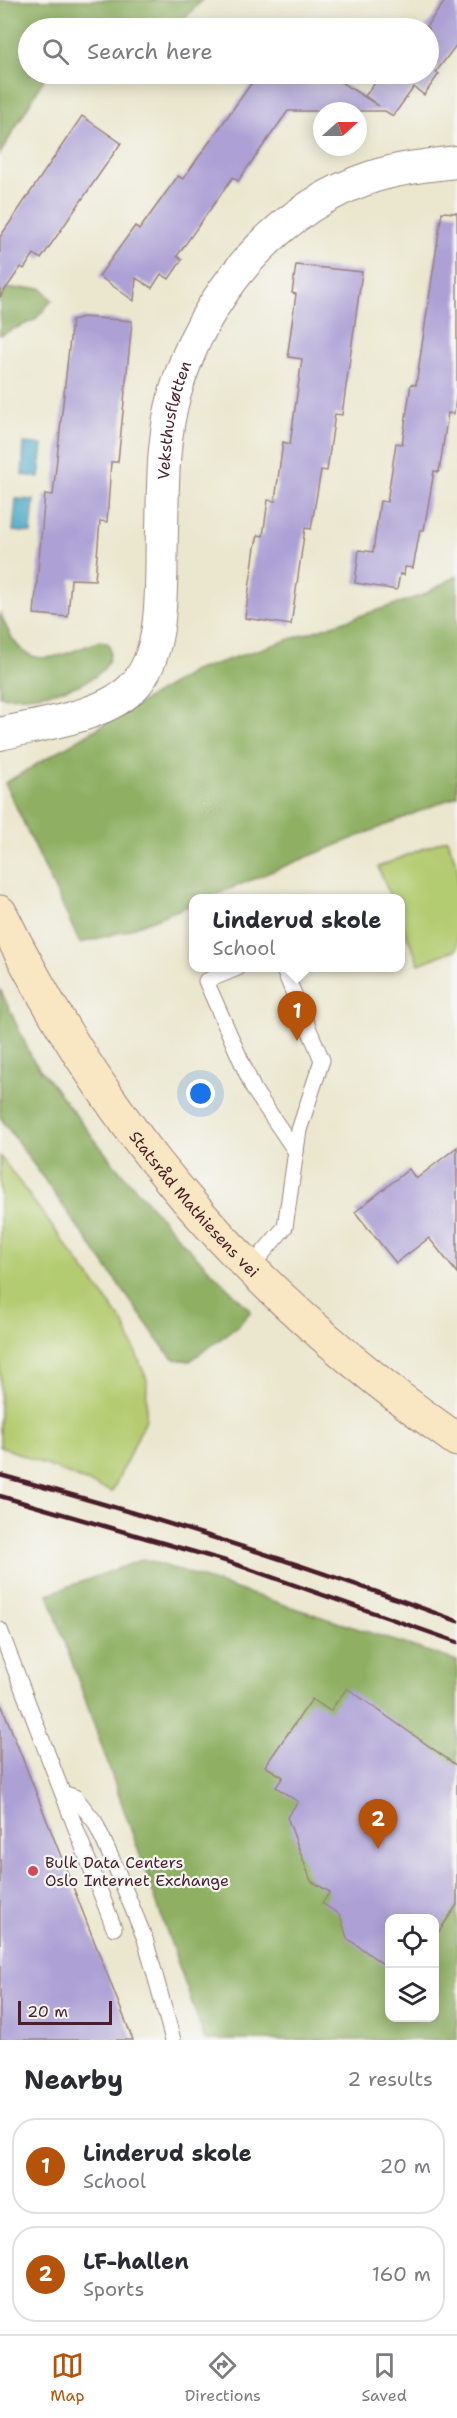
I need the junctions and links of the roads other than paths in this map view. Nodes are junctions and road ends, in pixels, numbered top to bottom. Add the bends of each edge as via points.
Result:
1 (457, 162) edge
2 (0, 734) edge
3 (0, 912) edge
4 (228, 972) edge
5 (285, 972) edge
6 (296, 1152) junction
7 (249, 1269) junction
8 (457, 1440) edge
9 (0, 1630) edge
10 (63, 1793) junction
11 (114, 1928) dead end
12 (172, 2040) edge

1 - 2 street, Veksthusfløtten via 416,166 372,177 330,196 279,230 234,274 194,343 175,393 167,436 158,621 151,660 133,688 106,706
3 - 7 street, Statsråd Mathiesens vei via 71,1042 107,1096 166,1177
4 - 6 lane via 206,981 254,1090
5 - 6 lane via 322,1060
6 - 7 lane via 285,1227
7 - 8 street, Statsråd Mathiesens vei via 322,1337
9 - 10 lane
10 - 11 lane
10 - 12 lane via 75,1797 95,1822 116,1868 145,1939

